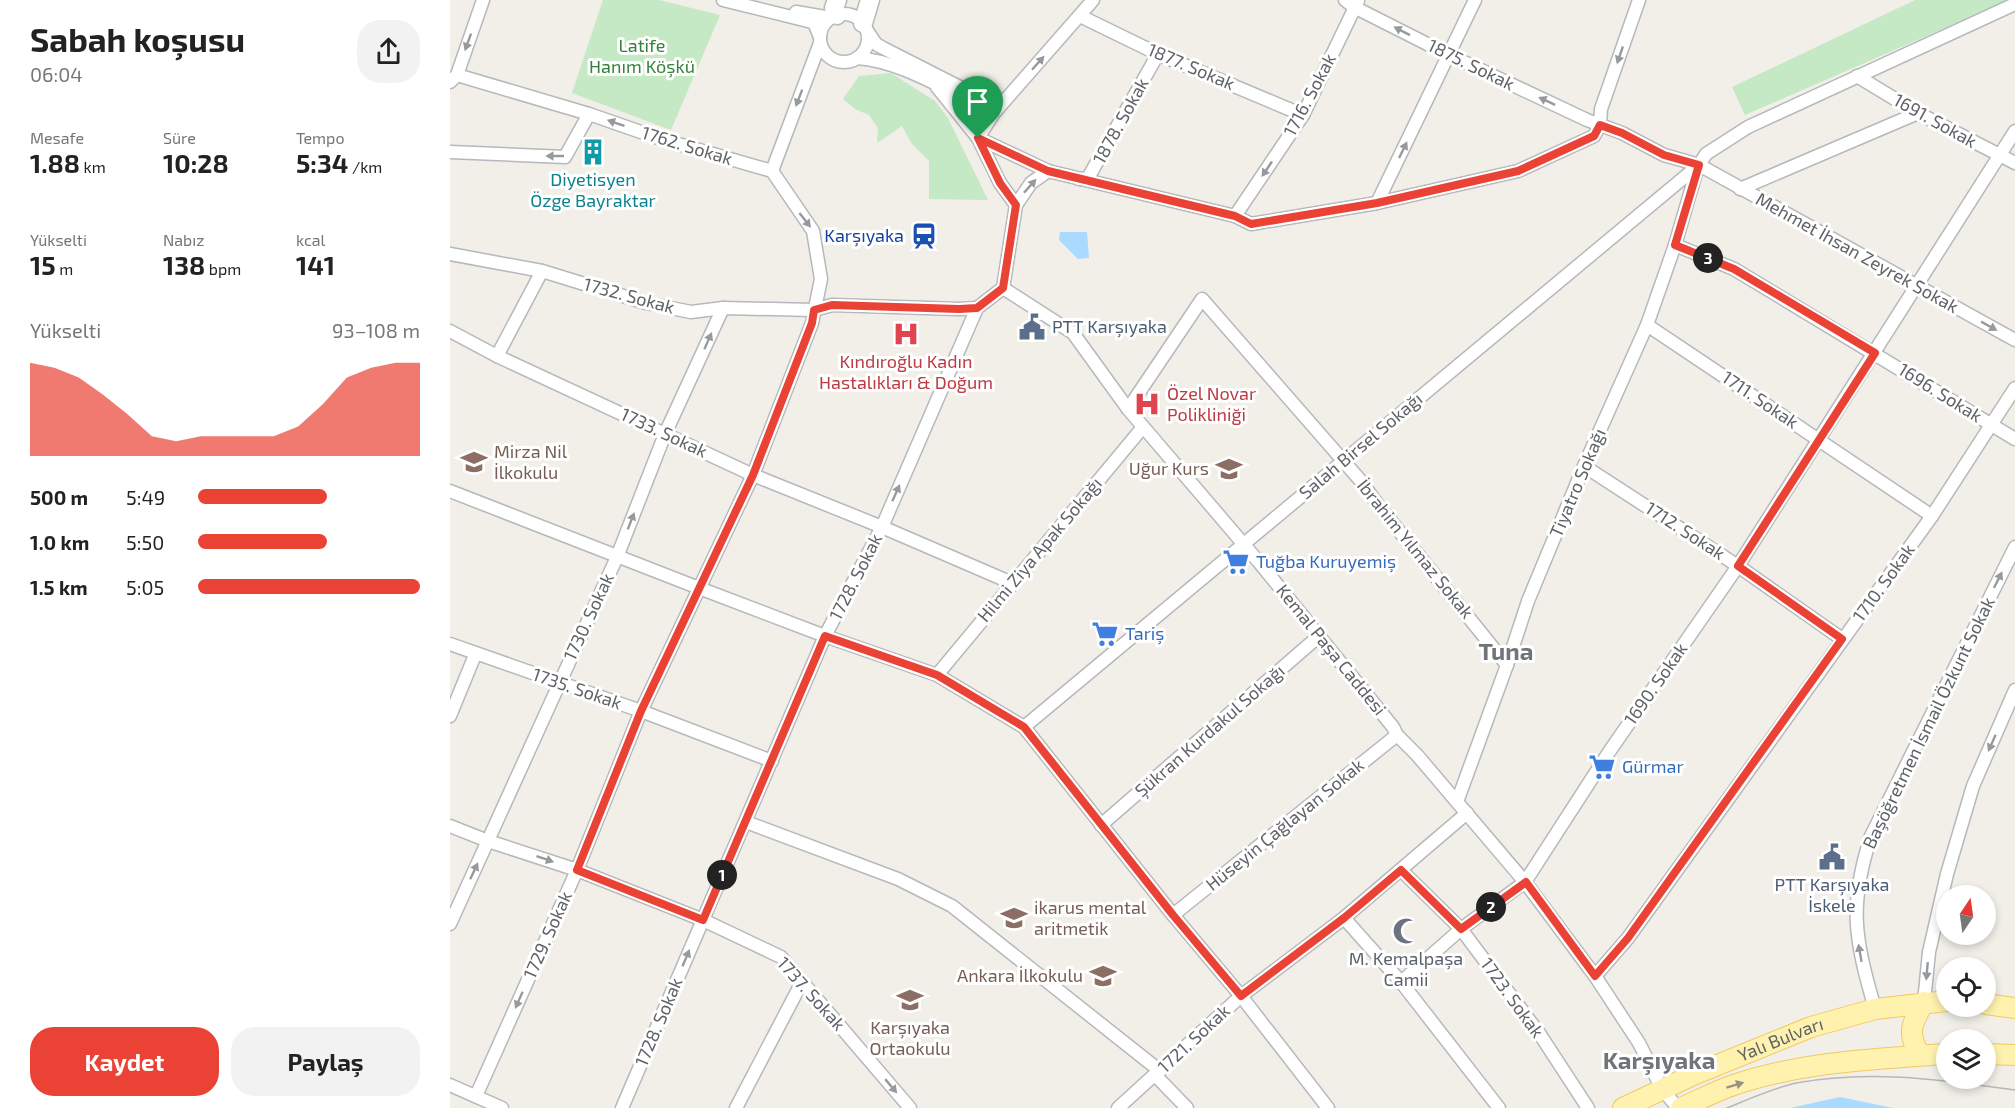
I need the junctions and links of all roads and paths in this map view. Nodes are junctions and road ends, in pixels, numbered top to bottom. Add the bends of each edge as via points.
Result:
1 (483, 0) edge
2 (723, 0) edge
3 (751, 0) edge
4 (870, 0) edge
5 (1093, 0) edge
6 (1476, 0) edge
7 (1639, 0) edge
8 (1353, 2) edge
9 (2015, 3) edge
10 (835, 11) edge
11 (1080, 16) junction
12 (865, 26) junction
13 (820, 40) junction
14 (1158, 54) junction
15 (1449, 55) junction
16 (857, 58) junction
17 (1857, 76) junction
18 (453, 78) edge
19 (934, 84) junction
20 (997, 110) junction
21 (1918, 113) junction
22 (589, 114) junction
23 (1303, 115) junction
24 (1600, 125) junction
25 (2015, 131) edge
26 (978, 138) junction
27 (450, 152) edge
28 (1999, 155) junction
29 (2015, 163) edge
30 (1699, 165) junction
31 (772, 171) junction
32 (1048, 171) junction
33 (1078, 179) junction
34 (1740, 189) junction
35 (1377, 203) junction
36 (1016, 205) junction
37 (1235, 216) junction
38 (1675, 245) junction
39 (450, 254) edge
40 (542, 271) junction
41 (1917, 286) junction
42 (1003, 288) junction
43 (723, 308) junction
44 (977, 308) junction
45 (814, 310) junction
46 (1647, 325) junction
47 (450, 331) edge
48 (2015, 340) edge
49 (1875, 353) junction
50 (497, 356) junction
51 (2015, 388) edge
52 (1128, 409) junction
53 (1992, 426) junction
54 (1143, 427) junction
55 (665, 434) junction
56 (2015, 439) edge
57 (1819, 440) junction
58 (1342, 462) junction
59 (1584, 466) junction
60 (753, 475) junction
61 (450, 491) edge
62 (1932, 516) junction
63 (882, 527) junction
64 (1244, 544) junction
65 (2015, 547) edge
66 (617, 557) junction
67 (1738, 566) junction
68 (1012, 583) junction
69 (699, 588) junction
70 (825, 636) junction
71 (1320, 636) junction
72 (1842, 639) junction
73 (450, 644) edge
74 (475, 655) junction
75 (1507, 665) junction
76 (937, 675) junction
77 (559, 683) junction
78 (2015, 690) edge
79 (641, 711) junction
80 (450, 716) edge
81 (1024, 727) junction
82 (1397, 735) junction
83 (772, 761) junction
84 (1457, 802) junction
85 (1467, 813) junction
86 (746, 822) junction
87 (1101, 825) junction
88 (450, 826) edge
89 (488, 841) junction
90 (577, 870) junction
91 (1401, 870) junction
92 (1526, 882) junction
93 (1173, 915) junction
94 (1344, 918) junction
95 (703, 920) junction
96 (450, 924) edge
97 (1461, 929) junction
98 (1595, 976) junction
99 (802, 982) junction
100 (1401, 982) junction
101 (1241, 996) junction
102 (1936, 1001) edge
103 (1924, 1002) junction
104 (1996, 1005) edge
105 (2015, 1008) edge
106 (1875, 1010) junction
107 (1934, 1054) edge
108 (1996, 1054) edge
109 (2015, 1055) edge
110 (1157, 1073) junction
111 (450, 1085) edge
112 (1662, 1089) junction
113 (476, 1096) junction
114 (502, 1108) edge
115 (622, 1108) edge
116 (736, 1108) edge
117 (910, 1108) edge
118 (1118, 1108) edge
119 (1186, 1108) edge
120 (1328, 1108) edge
121 (1499, 1108) edge
122 (1588, 1108) edge
123 (1623, 1108) edge
124 (1680, 1108) edge

1 -> 18 street
2 - 13 street via 812,22
3 - 10 street via 800,13
4 - 12 main road
5 - 11 street
6 - 15 street
7 -> 24 street via 1601,109
15 -> 8 street, 1875. Sokak
8 - 23 street, 1716. Sokak
9 - 17 street, Salah Birsel Sokağı
10 - 12 street via 852,15
10 - 13 street via 821,29
11 - 14 street, 1877. Sokak
20 -> 11 street
12 - 16 street via 867,45
12 - 20 street via 876,44
13 - 16 street via 824,51 835,60
13 -> 31 street
14 - 23 street, 1877. Sokak
14 - 33 street, 1878. Sokak via 1088,178
24 -> 15 street, 1875. Sokak
35 -> 15 street
16 - 19 street via 890,64
17 - 21 street, 1691. Sokak
17 - 30 street, Salah Birsel Sokağı via 1748,127 1706,154
18 - 22 street, 1762. Sokak
19 - 20 street
19 - 26 street
20 - 26 street
21 - 28 street, 1691. Sokak
21 - 34 street
22 -> 27 street via 565,157
31 -> 22 street, 1762. Sokak
23 -> 37 street, 1716. Sokak
24 - 30 street, 1875. Sokak via 1664,155
24 - 35 street via 1594,136 1518,171
25 - 28 street, 1690. Sokak
26 - 32 street
26 - 36 street via 1000,183
28 - 29 street, 1691. Sokak
28 - 41 street, 1690. Sokak
30 - 34 street, Mehmet İhsan Zeyrek Sokak
30 - 38 street, Tiyatro Sokağı
30 - 58 street, Salah Birsel Sokağı
31 -> 45 street via 813,231 821,279
32 - 33 street
36 -> 32 street via 1031,183
33 - 37 street
34 - 41 street, Mehmet İhsan Zeyrek Sokak
35 - 37 street via 1251,224
36 - 42 street
38 - 46 street, Tiyatro Sokağı
38 - 49 street, 1696. Sokak via 1734,269
39 - 40 street, 1732. Sokak
40 - 43 street, 1732. Sokak via 646,303 691,312
40 - 50 street
41 -> 48 street, Mehmet İhsan Zeyrek Sokak
41 - 49 street, 1690. Sokak
42 - 44 street, 1728. Sokak
42 - 52 street, Kemal Paşa Caddesi via 1073,333
43 - 45 street, 1732. Sokak
55 -> 43 street, 1730. Sokak
44 - 45 street, 1732. Sokak via 832,305
63 -> 44 street, 1728. Sokak
45 - 60 street, 1729. Sokak
46 - 57 street, 1711. Sokak
46 - 59 street, Tiyatro Sokağı
47 - 50 street, 1733. Sokak
49 - 53 street, 1696. Sokak
49 - 57 street, 1690. Sokak
50 - 55 street, 1733. Sokak
51 - 53 street, 1710. Sokak
52 - 54 street, Kemal Paşa Caddesi
52 - 58 street, İbrahim Yılmaz Sokak via 1202,299
53 - 56 street, 1696. Sokak
53 - 62 street, 1710. Sokak
54 - 64 street, Kemal Paşa Caddesi
54 - 68 street, Hilmi Ziya Apak Sokağı
55 - 60 street, 1733. Sokak
66 -> 55 street, 1730. Sokak
57 - 62 street, 1711. Sokak
57 - 67 street, 1690. Sokak
58 - 64 street, Salah Birsel Sokağı
58 - 75 street, İbrahim Yılmaz Sokak
59 - 67 street, 1712. Sokak
59 - 75 street, Tiyatro Sokağı via 1528,601
60 - 63 street, 1733. Sokak
60 - 69 street, 1729. Sokak
61 - 66 street
62 - 72 street, 1710. Sokak
63 - 68 street, 1733. Sokak
63 - 70 street, 1728. Sokak
64 - 71 street, Kemal Paşa Caddesi
64 - 81 street, Salah Birsel Sokağı
106 -> 65 street, Başöğretmen İsmail Özkunt Sokak via 1860,958 1855,922 1864,859 1871,836
66 - 69 street
66 - 77 street, 1730. Sokak
67 - 72 street, 1712. Sokak
67 - 92 street, 1690. Sokak via 1609,752
68 - 76 street, Hilmi Ziya Apak Sokağı
69 - 70 street
69 - 79 street, 1729. Sokak
70 - 76 street
70 - 83 street, 1728. Sokak
71 - 82 street, Kemal Paşa Caddesi
71 - 87 street, Şükran Kurdakul Sokağı
72 - 98 street, 1710. Sokak via 1628,938
73 - 74 street, 1735. Sokak
74 - 77 street, 1735. Sokak
74 - 80 street
75 - 84 street, Tiyatro Sokağı
76 - 81 street
77 - 79 street, 1735. Sokak
77 - 89 street, 1730. Sokak
78 -> 103 street via 1973,786 1947,874 1929,952
79 - 83 street, 1735. Sokak
79 - 90 street, 1729. Sokak
81 - 87 street
82 - 84 street, Kemal Paşa Caddesi
82 - 93 street, Hüseyin Çağlayan Sokak
83 - 86 street, 1728. Sokak
84 - 85 street, Kemal Paşa Caddesi
85 - 91 street, 1721. Sokak
85 - 92 street, Kemal Paşa Caddesi
86 - 95 street, 1728. Sokak
86 - 110 street via 898,879 952,906
87 - 93 street
88 - 89 street, 1737. Sokak
89 -> 90 street, 1737. Sokak
96 -> 89 street, 1730. Sokak
90 - 95 street, 1737. Sokak
90 -> 113 street, 1729. Sokak
91 - 94 street, 1721. Sokak
91 - 97 street, 1723. Sokak
92 - 97 street, 1690. Sokak
92 - 98 street, Kemal Paşa Caddesi
93 - 101 street
94 - 100 street
94 - 101 street, 1721. Sokak
95 - 99 street, 1737. Sokak via 781,957
115 -> 95 street, 1728. Sokak
97 - 100 street, 1690. Sokak
97 - 122 street, 1723. Sokak via 1539,1033
98 - 112 street, Kemal Paşa Caddesi via 1639,1043
99 - 116 street
99 -> 117 street, 1737. Sokak
100 - 121 street
101 - 110 street, 1721. Sokak
101 - 120 street
102 - 103 main road, Yalı Bulvarı
103 - 106 main road, Yalı Bulvarı
103 - 107 main road via 1911,1033 1914,1046
104 - 105 main road
106 - 112 main road, Yalı Bulvarı via 1811,1027
124 -> 107 main road, Yalı Bulvarı via 1728,1087 1826,1063
108 - 109 main road
110 - 118 street, 1721. Sokak
110 - 119 street
111 - 113 street
112 - 123 main road, Yalı Bulvarı
112 - 124 street, Kemal Paşa Caddesi
113 - 114 street

